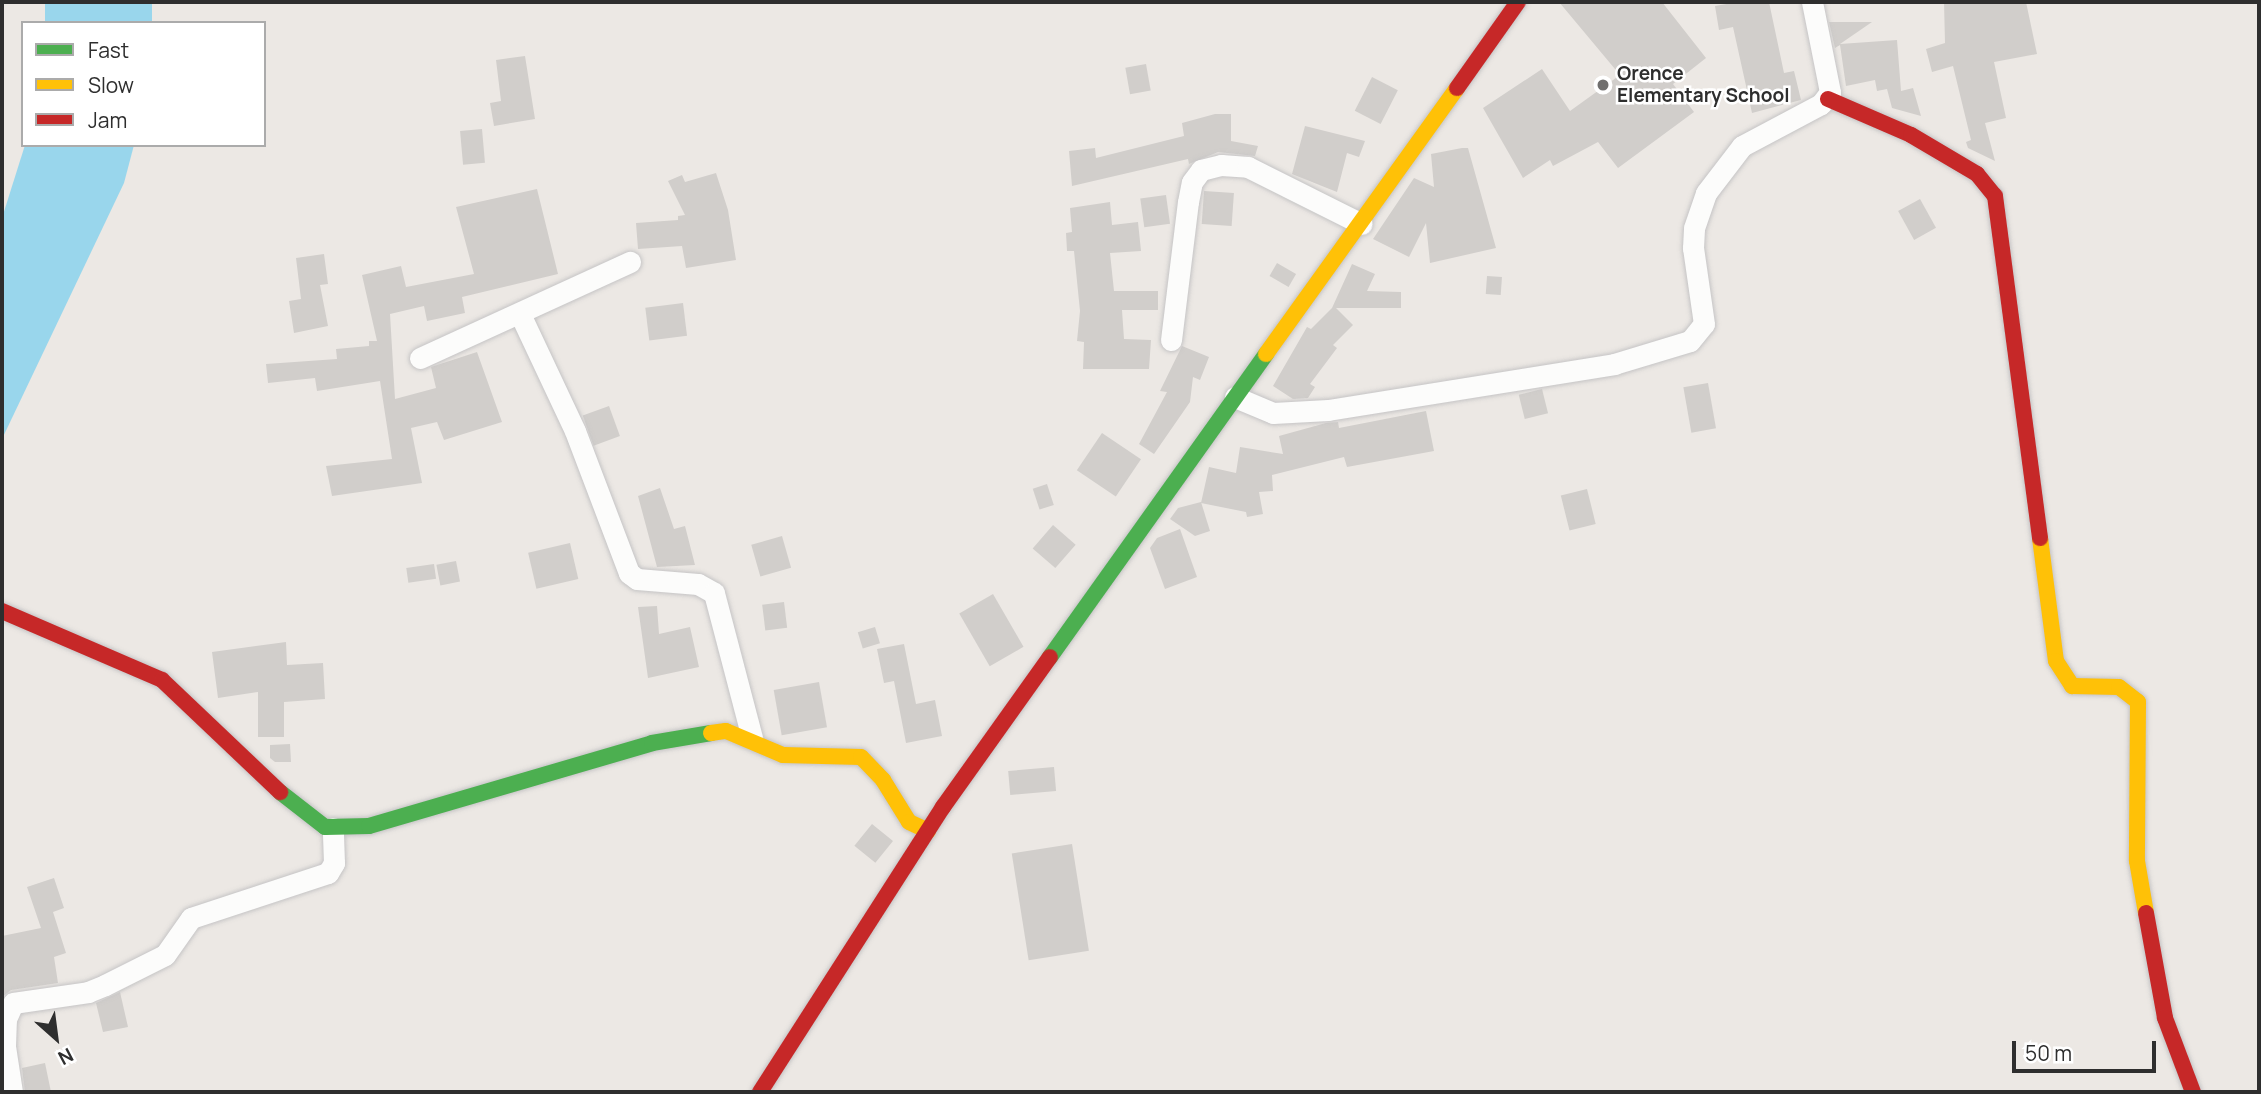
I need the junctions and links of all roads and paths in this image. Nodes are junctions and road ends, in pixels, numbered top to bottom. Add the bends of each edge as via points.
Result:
1 (1518, 2) edge
2 (1812, 2) edge
3 (1828, 99) junction
4 (1362, 224) junction
5 (630, 262) dead end
6 (520, 314) junction
7 (1171, 340) dead end
8 (420, 358) dead end
9 (1235, 397) junction
10 (2, 611) edge
11 (752, 738) junction
12 (333, 828) junction
13 (928, 831) junction
14 (12, 1092) edge
15 (761, 1092) edge
16 (2193, 1092) edge

1 - 4 street
2 - 3 street via 1829,82
3 - 9 street via 1742,146 1706,193 1693,247 1704,324 1690,341 1614,364 1328,410 1273,413
3 - 16 street via 1923,142 1977,174 1995,196 2056,661 2072,686 2119,687 2138,702 2137,861 2165,1018
4 - 7 street via 1248,167 1221,165 1201,170 1192,182 1188,202
4 - 9 street
5 - 6 street
6 - 8 street
6 - 11 street via 575,431 629,573 638,579 698,584 714,593
9 - 13 street
10 - 12 street via 162,680 305,815
11 - 12 street via 726,731 693,734 369,826
11 - 13 street via 783,755 861,757 883,780 909,822
12 - 14 street via 334,863 328,873 191,918 164,955 105,985 88,992 13,1003 6,1019 5,1046
13 - 15 street

